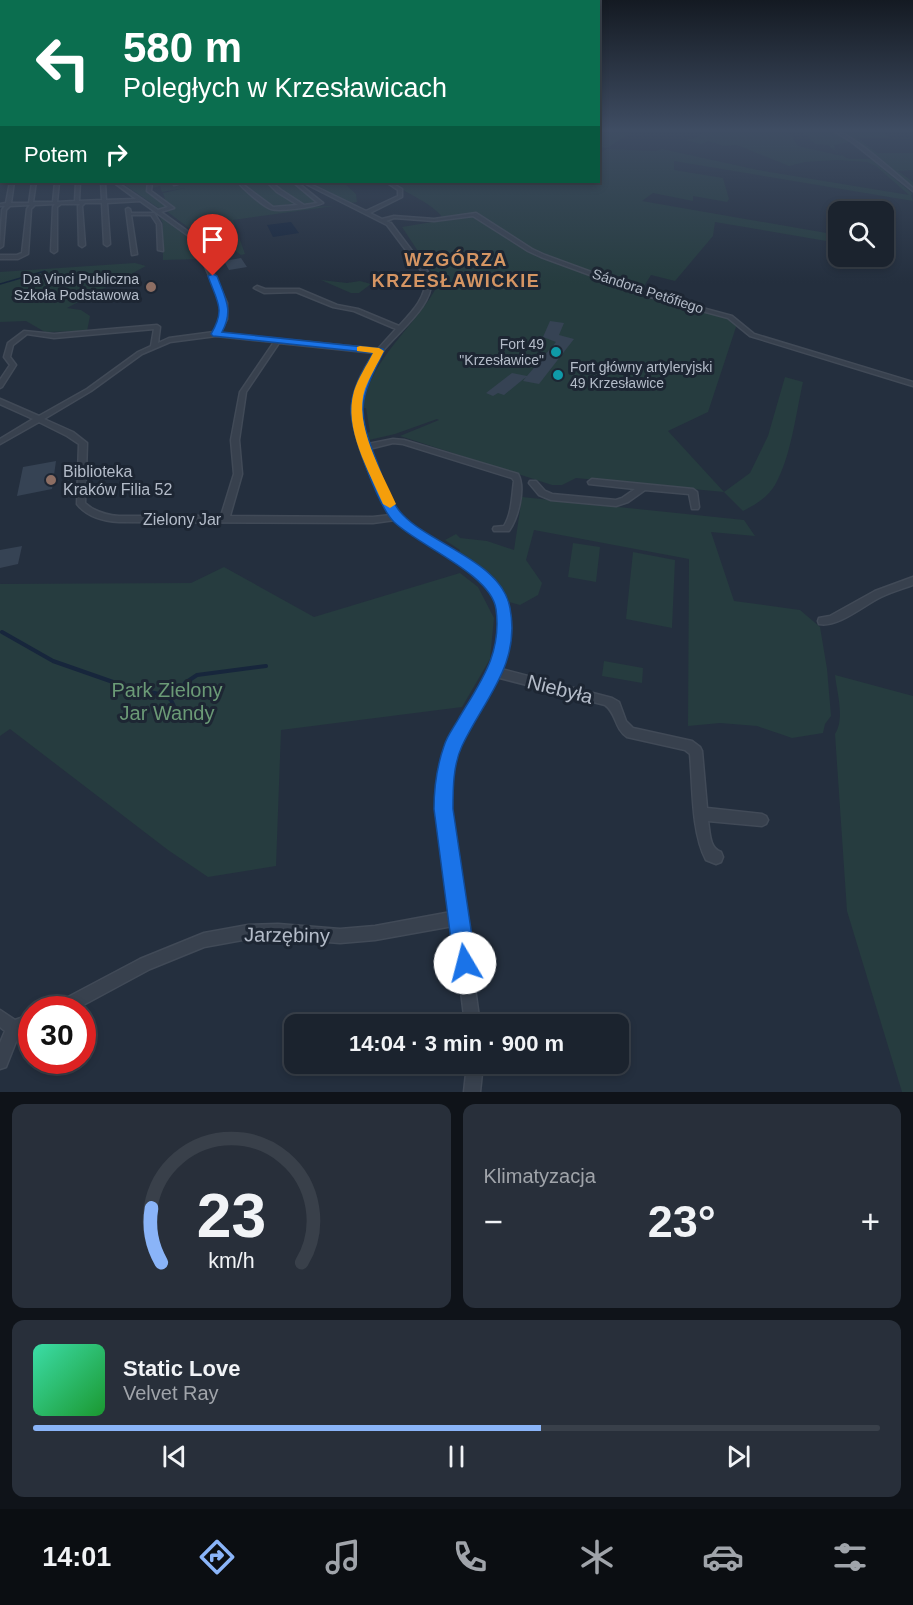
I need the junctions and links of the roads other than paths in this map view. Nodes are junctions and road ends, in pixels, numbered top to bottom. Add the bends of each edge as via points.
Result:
1 (12, 183) edge
2 (34, 183) edge
3 (57, 183) edge
4 (78, 183) edge
5 (103, 183) edge
6 (116, 183) edge
7 (150, 183) edge
8 (241, 183) edge
9 (270, 183) edge
10 (296, 183) edge
11 (306, 183) edge
12 (390, 183) edge
13 (141, 200) junction
14 (127, 202) junction
15 (58, 203) junction
16 (80, 203) junction
17 (104, 203) junction
18 (32, 204) junction
19 (297, 204) junction
20 (8, 205) junction
21 (0, 206) edge
22 (303, 206) junction
23 (291, 207) junction
24 (159, 212) junction
25 (369, 212) junction
26 (129, 214) junction
27 (383, 220) junction
28 (107, 244) dead end
29 (0, 245) edge
30 (82, 245) dead end
31 (161, 250) dead end
32 (54, 251) dead end
33 (134, 254) dead end
34 (0, 257) edge
35 (257, 288) dead end
36 (399, 328) junction
37 (216, 334) junction
38 (278, 340) junction
39 (154, 346) junction
40 (379, 351) junction
41 (913, 384) edge
42 (0, 386) edge
43 (0, 401) edge
44 (40, 420) junction
45 (0, 442) edge
46 (365, 447) junction
47 (592, 482) dead end
48 (533, 483) dead end
49 (643, 487) junction
50 (695, 507) dead end
51 (396, 517) junction
52 (225, 519) junction
53 (497, 529) dead end
54 (913, 581) edge
55 (822, 621) dead end
56 (495, 672) junction
57 (702, 814) junction
58 (762, 820) dead end
59 (716, 857) dead end
60 (458, 918) junction
61 (84, 996) edge
62 (472, 1014) edge
63 (0, 1018) edge
64 (18, 1026) edge
65 (14, 1028) junction
66 (0, 1061) edge
67 (474, 1074) edge
68 (472, 1092) edge

1 - 20 street
2 - 18 street
3 - 15 street
4 - 16 street
5 - 17 street
6 - 13 street
7 - 24 street via 149,191 172,208
8 - 23 street via 272,208
9 - 19 street
10 - 22 street via 321,203
11 - 25 street
12 - 25 street via 400,190 400,197
13 - 14 street
13 - 24 street
14 - 17 street
14 - 26 street
15 - 16 street
15 - 18 street
15 - 32 street
16 - 17 street
16 - 30 street
17 - 28 street
18 - 20 street
18 - 34 street via 25,254
19 - 22 street
19 - 23 street
20 - 21 street
20 - 29 street
22 - 23 street
24 - 37 street via 196,240 224,303 224,320
25 - 27 street
26 - 31 street via 152,214 159,224
26 - 33 street
27 - 36 street via 430,280 425,298
27 - 41 street, Sándora Petőfiego via 434,220 474,214 530,250 631,288 730,316 752,335
35 - 36 street via 274,292 297,290
36 - 40 street
37 - 38 street
37 - 39 street
38 - 40 street
38 - 52 street via 243,392 235,440 238,474
39 - 42 street via 157,327 75,335 41,336 26,332 10,344 7,357 13,365
39 - 44 street
40 - 46 street via 357,400
43 - 44 street
44 - 45 street
44 - 52 street, Zielony Jar via 82,443 81,504 85,509 110,518
46 - 51 street
46 - 53 street via 404,442 515,476 518,481 511,522 506,529
47 - 49 street
48 - 49 street via 551,496 616,504
49 - 50 street via 693,492
51 - 52 street, Zielony Jar
51 - 56 street via 472,567 497,593 505,613 505,633
54 - 55 street via 878,594 836,619
56 - 57 street, Niebyła via 608,701 615,706 624,729 688,745 696,751
56 - 60 street via 457,736 445,774 444,809
57 - 58 street
57 - 59 street, Niebyła via 706,846
60 - 61 street, Jarzębiny via 375,933 340,936 248,932 204,940 144,964
60 - 62 street
63 - 65 street
64 - 65 street
65 - 66 street
67 - 68 street

